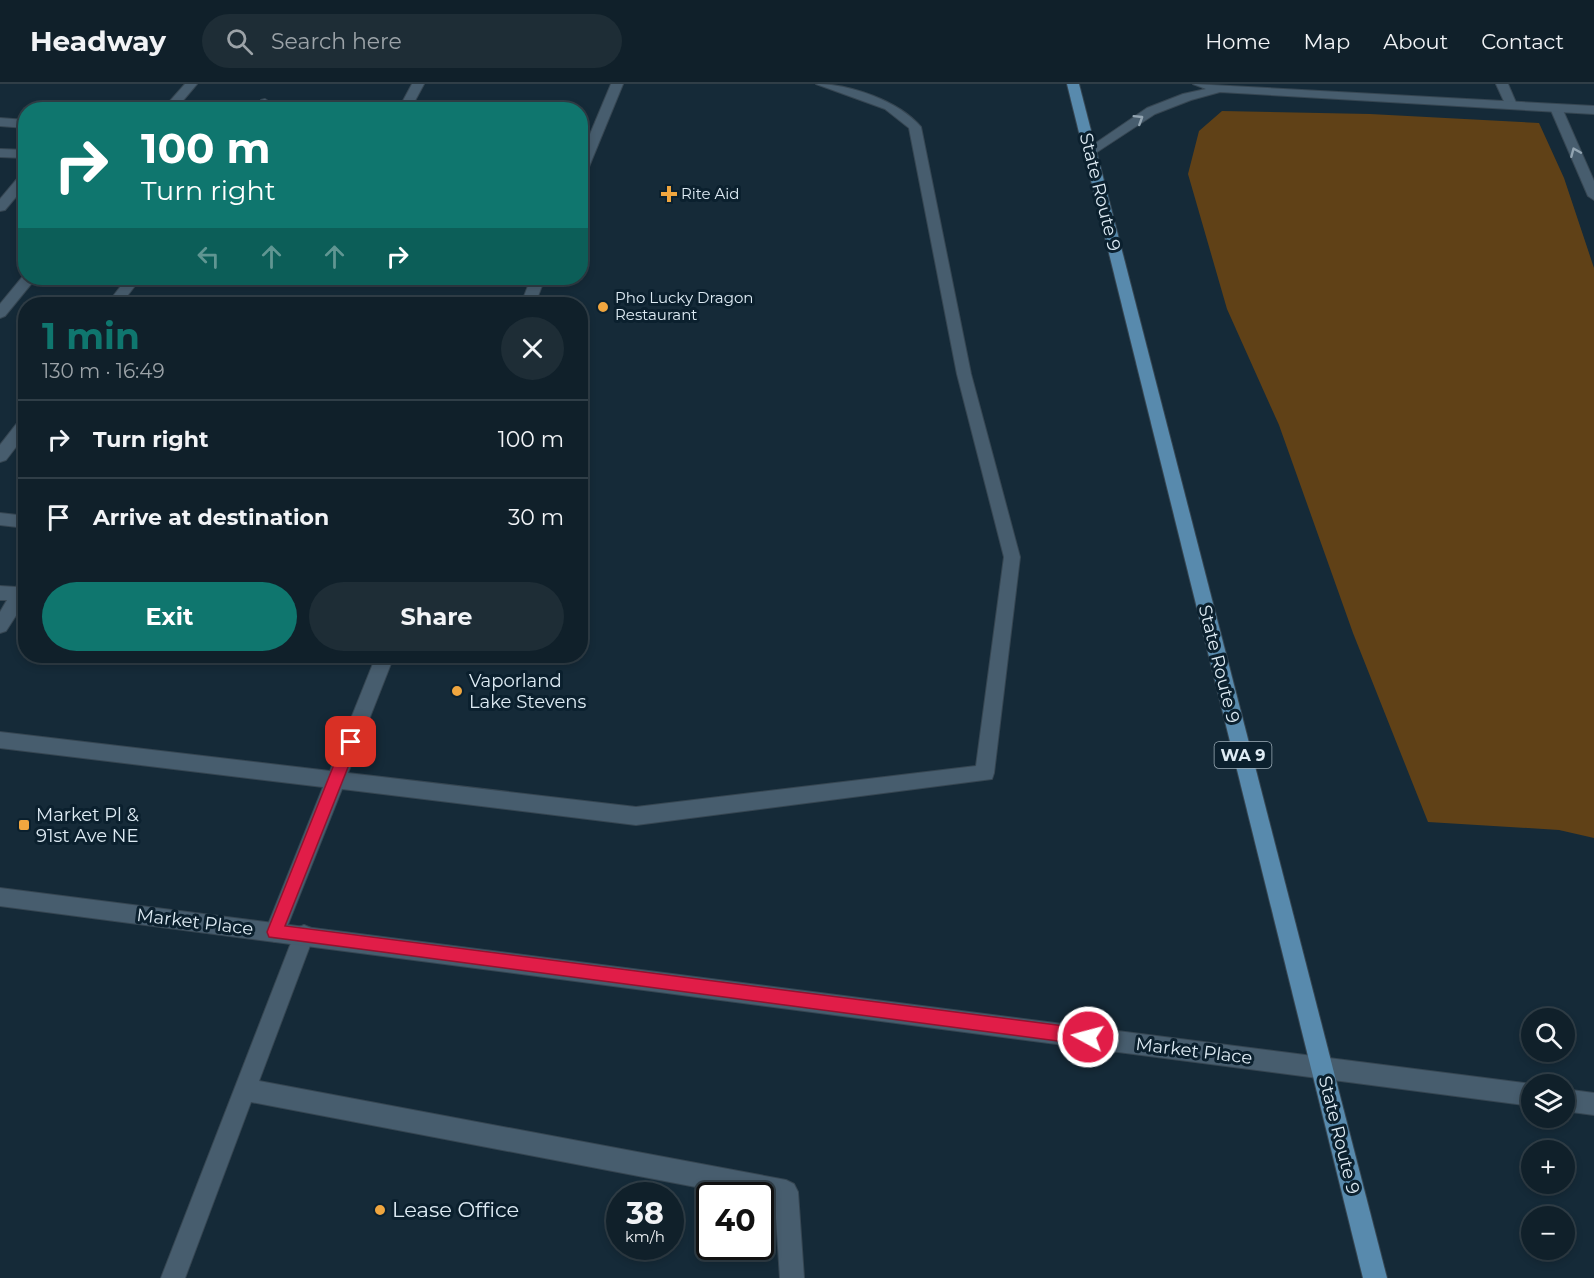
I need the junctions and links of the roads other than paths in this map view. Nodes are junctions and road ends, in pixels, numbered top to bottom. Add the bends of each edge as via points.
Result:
1 (191, 84) edge
2 (418, 84) edge
3 (617, 84) edge
4 (822, 84) edge
5 (1073, 84) edge
6 (1198, 84) edge
7 (1207, 84) edge
8 (1502, 84) edge
9 (1221, 89) junction
10 (175, 102) edge
11 (408, 102) edge
12 (1511, 105) junction
13 (1556, 108) junction
14 (1594, 110) edge
15 (0, 122) edge
16 (18, 123) edge
17 (1090, 151) junction
18 (0, 153) edge
19 (18, 154) edge
20 (588, 155) edge
21 (18, 186) edge
22 (1594, 196) edge
23 (0, 207) edge
24 (23, 285) edge
25 (129, 285) edge
26 (119, 297) edge
27 (0, 313) edge
28 (12, 441) edge
29 (0, 456) edge
30 (0, 519) edge
31 (18, 521) edge
32 (18, 591) edge
33 (0, 593) edge
34 (18, 597) edge
35 (0, 626) edge
36 (382, 663) edge
37 (0, 740) edge
38 (335, 781) junction
39 (0, 897) edge
40 (275, 932) junction
41 (304, 935) junction
42 (1322, 1067) junction
43 (245, 1090) junction
44 (1521, 1094) edge
45 (1575, 1101) edge
46 (1594, 1104) edge
47 (173, 1278) edge
48 (792, 1278) edge
49 (1375, 1278) edge

1 - 10 street
2 - 11 street
3 - 20 street
4 - 38 street via 889,106 915,127 964,374 1012,557 985,773 636,816
5 - 17 main road, State Route 9 / WA 9
6 - 9 street
7 - 9 street
8 - 12 street
9 - 12 street
17 -> 9 street via 1151,111
12 - 13 street
13 - 14 street
22 -> 13 street
15 - 16 street
17 - 42 main road, State Route 9 / WA 9
18 - 19 street
21 - 23 street
24 - 27 street
25 - 26 street
28 - 29 street
30 - 31 street
32 - 33 street
34 - 35 street
36 - 38 street
37 - 38 street
38 - 40 street
39 - 40 street, Market Place
40 - 41 street, Market Place
41 - 42 street, Market Place
41 - 43 street
42 - 44 street, Market Place
42 - 49 main road, State Route 9 / WA 9
43 - 47 street
43 - 48 street via 786,1192
45 - 46 street

